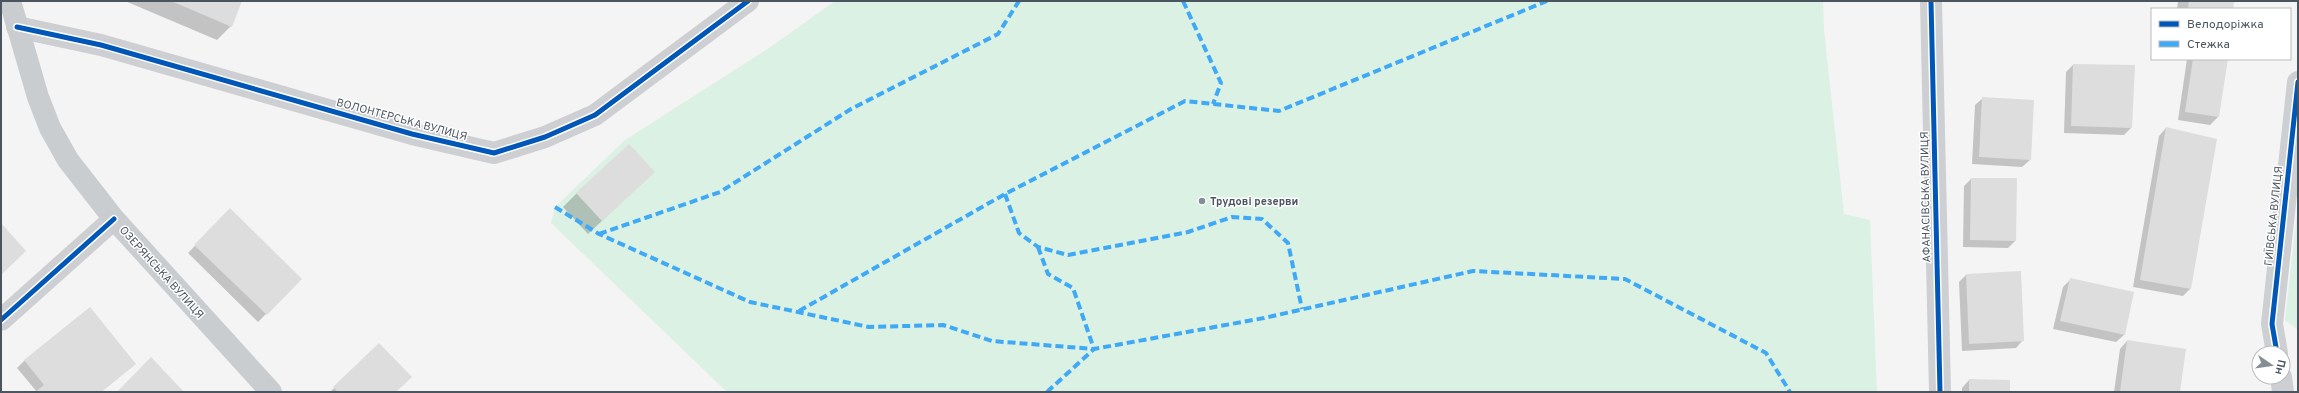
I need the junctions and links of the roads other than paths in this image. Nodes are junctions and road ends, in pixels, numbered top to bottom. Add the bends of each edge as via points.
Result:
1 (10, 1) edge
2 (748, 1) edge
3 (1931, 1) edge
4 (9, 25) edge
5 (2298, 82) edge
6 (114, 219) junction
7 (1, 320) edge
8 (2276, 345) edge
9 (2298, 385) edge
10 (271, 392) edge
11 (1940, 392) edge
12 (2296, 392) edge

1 - 4 main road
2 - 4 street, ВОЛОНТЕРСЬКА ВУЛИЦЯ via 595,116 545,137 494,153 412,134 101,45
3 - 11 street, АФАНАСІВСЬКА ВУЛИЦЯ
4 - 6 main road, ОЗЕРЯНСЬКА ВУЛИЦЯ via 50,128 68,160
5 - 8 street, ГИЇВСЬКА ВУЛИЦЯ via 2272,324
6 - 7 street
6 - 10 main road, ОЗЕРЯНСЬКА ВУЛИЦЯ
9 - 12 street

